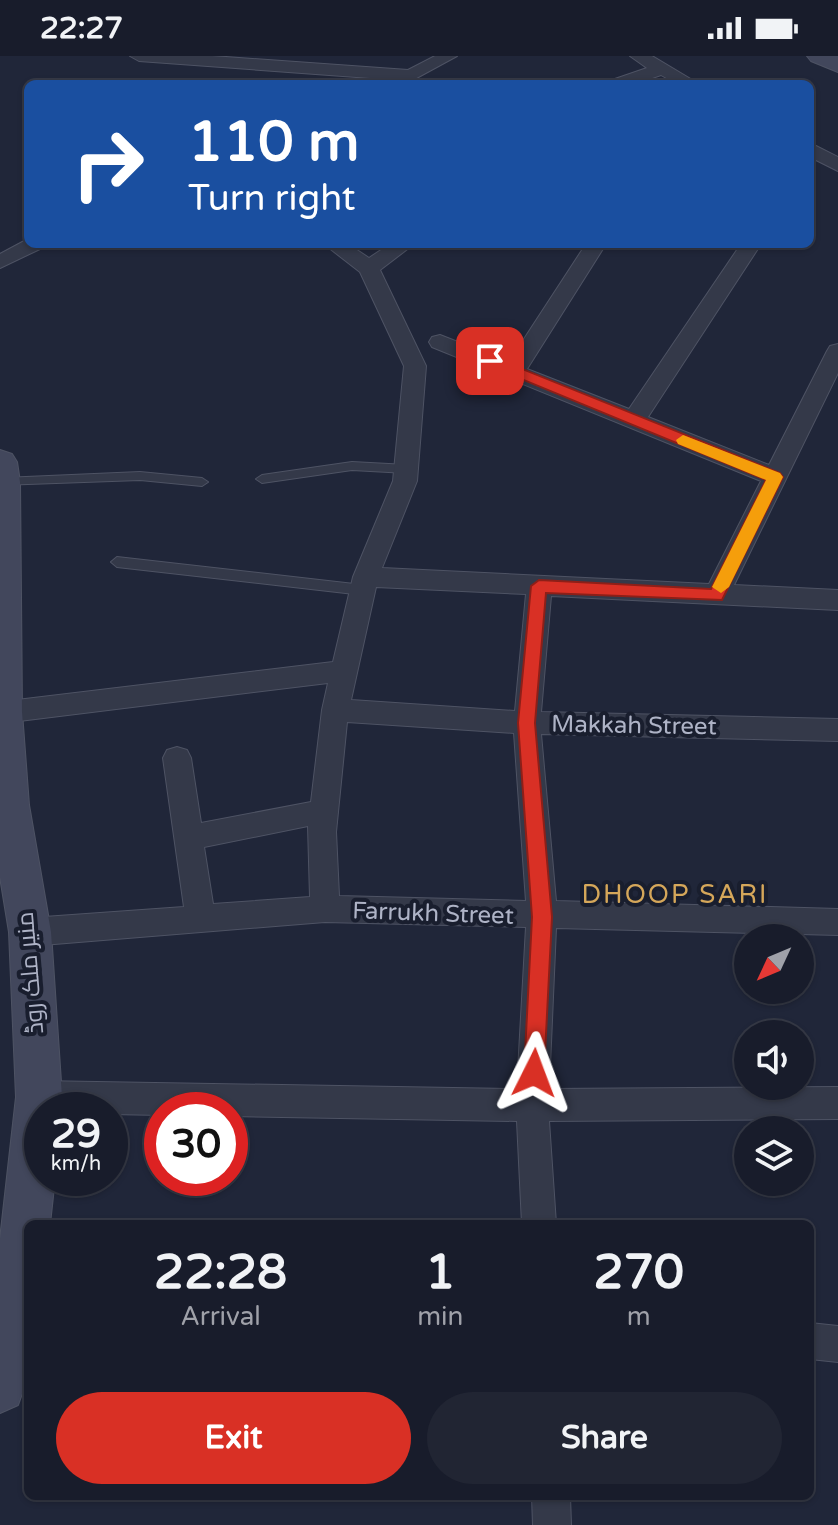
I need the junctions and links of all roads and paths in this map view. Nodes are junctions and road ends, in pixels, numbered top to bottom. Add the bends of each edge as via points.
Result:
1 (139, 56) edge
2 (448, 56) edge
3 (639, 56) edge
4 (820, 56) edge
5 (838, 64) edge
6 (661, 69) junction
7 (629, 80) edge
8 (682, 80) edge
9 (814, 153) edge
10 (838, 165) edge
11 (27, 248) edge
12 (340, 248) edge
13 (398, 248) edge
14 (593, 248) edge
15 (748, 248) edge
16 (0, 262) edge
17 (369, 268) junction
18 (440, 342) dead end
19 (838, 351) edge
20 (515, 370) junction
21 (634, 420) junction
22 (407, 469) junction
23 (2, 472) edge
24 (775, 477) junction
25 (262, 479) dead end
26 (202, 482) dead end
27 (117, 562) dead end
28 (364, 583) junction
29 (539, 586) junction
30 (716, 596) junction
31 (838, 600) edge
32 (344, 671) junction
33 (335, 710) junction
34 (3, 712) junction
35 (527, 723) junction
36 (838, 730) edge
37 (177, 758) dead end
38 (4, 805) edge
39 (325, 811) junction
40 (189, 838) junction
41 (325, 909) junction
42 (542, 917) junction
43 (200, 918) junction
44 (838, 922) edge
45 (30, 932) junction
46 (39, 1092) edge
47 (128, 1098) edge
48 (838, 1103) edge
49 (532, 1105) junction
50 (27, 1196) edge
51 (25, 1220) edge
52 (539, 1220) edge
53 (24, 1225) edge
54 (15, 1302) edge
55 (814, 1341) edge
56 (838, 1344) edge
57 (0, 1387) edge
58 (551, 1500) edge
59 (552, 1525) edge

1 - 2 street via 411,76
3 - 6 street
4 - 5 street
6 - 7 street
6 - 8 street
9 - 10 street
11 - 16 street
12 - 17 street
13 - 17 street
14 - 20 street
15 - 21 street
17 - 22 street via 415,366
18 - 20 street
19 - 24 street
20 - 21 street
21 - 24 street
22 - 25 lane via 352,466
22 - 28 street
23 - 26 lane
23 - 34 street, منیر ملک روڈ
24 - 30 street
27 - 28 lane
28 - 29 street
28 - 32 street
29 - 30 street
29 - 35 street
30 - 31 street
32 - 33 street
32 - 34 street
33 - 35 street, Makkah Street
33 - 39 street
34 - 38 street, منیر ملک روڈ
35 - 36 street, Makkah Street
35 - 42 street
37 - 40 street
38 - 45 street, منیر ملک روڈ
39 - 40 street
39 - 41 street
40 - 43 street
41 - 42 street, Farrukh Street
41 - 43 street, Farrukh Street
42 - 44 street, Farrukh Street
42 - 49 street
43 - 45 street, Farrukh Street
45 - 46 street, منیر ملک روڈ
47 - 49 street
48 - 49 street
49 - 52 street
50 - 51 street, منیر ملک روڈ
53 - 54 street, منیر ملک روڈ
54 - 57 street, منیر ملک روڈ
55 - 56 street
58 - 59 street

